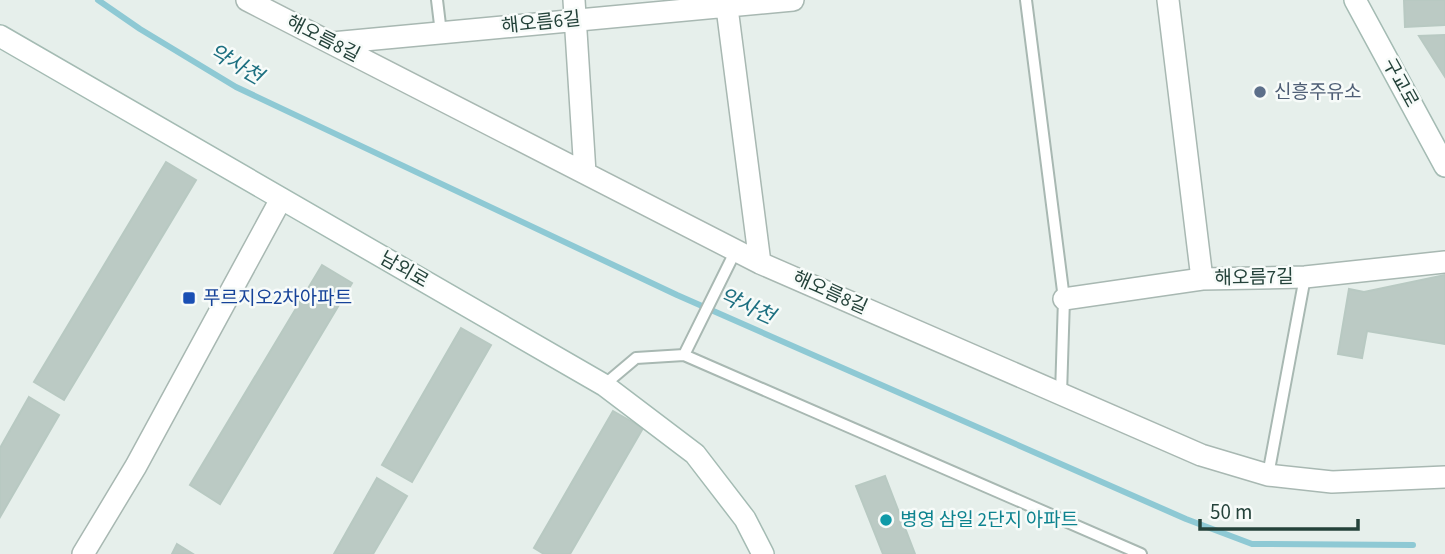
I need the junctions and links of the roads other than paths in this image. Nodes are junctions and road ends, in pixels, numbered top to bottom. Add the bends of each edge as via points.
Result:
1 (247, 0) edge
2 (437, 0) edge
3 (793, 0) edge
4 (1026, 0) edge
5 (1168, 0) edge
6 (1355, 0) edge
7 (726, 3) edge
8 (280, 9) edge
9 (575, 10) edge
10 (441, 33) junction
11 (0, 36) edge
12 (332, 43) junction
13 (1443, 161) edge
14 (584, 173) junction
15 (281, 199) junction
16 (736, 250) junction
17 (1445, 262) edge
18 (760, 263) junction
19 (1305, 277) junction
20 (1202, 279) junction
21 (1064, 299) junction
22 (684, 355) junction
23 (604, 384) junction
24 (1061, 394) junction
25 (1268, 475) junction
26 (1445, 477) edge
27 (83, 554) edge
28 (763, 554) edge
29 (1141, 554) edge

1 - 8 street, 해오름8길
2 - 10 lane
3 - 7 street, 해오름6길
4 - 21 lane
5 - 20 street
6 - 13 street, 구교로
7 - 9 street, 해오름6길
7 - 18 street
8 - 12 street, 해오름8길
9 - 10 street, 해오름6길
9 - 14 street
10 - 12 street, 해오름6길
11 - 15 street, 남외로
12 - 14 street, 해오름8길
14 - 16 street, 해오름8길
15 - 23 street, 남외로
15 - 27 street
16 - 18 street, 해오름8길
16 - 22 lane
17 - 19 street, 해오름7길
18 - 24 street, 해오름8길
19 - 20 street, 해오름7길
19 - 25 lane
20 - 21 street, 해오름7길
21 - 24 lane
22 - 23 lane via 636,358
22 - 29 lane
23 - 28 street, 남외로 via 695,454 745,519
24 - 25 street, 해오름8길 via 1201,454
25 - 26 street, 해오름8길 via 1332,482

